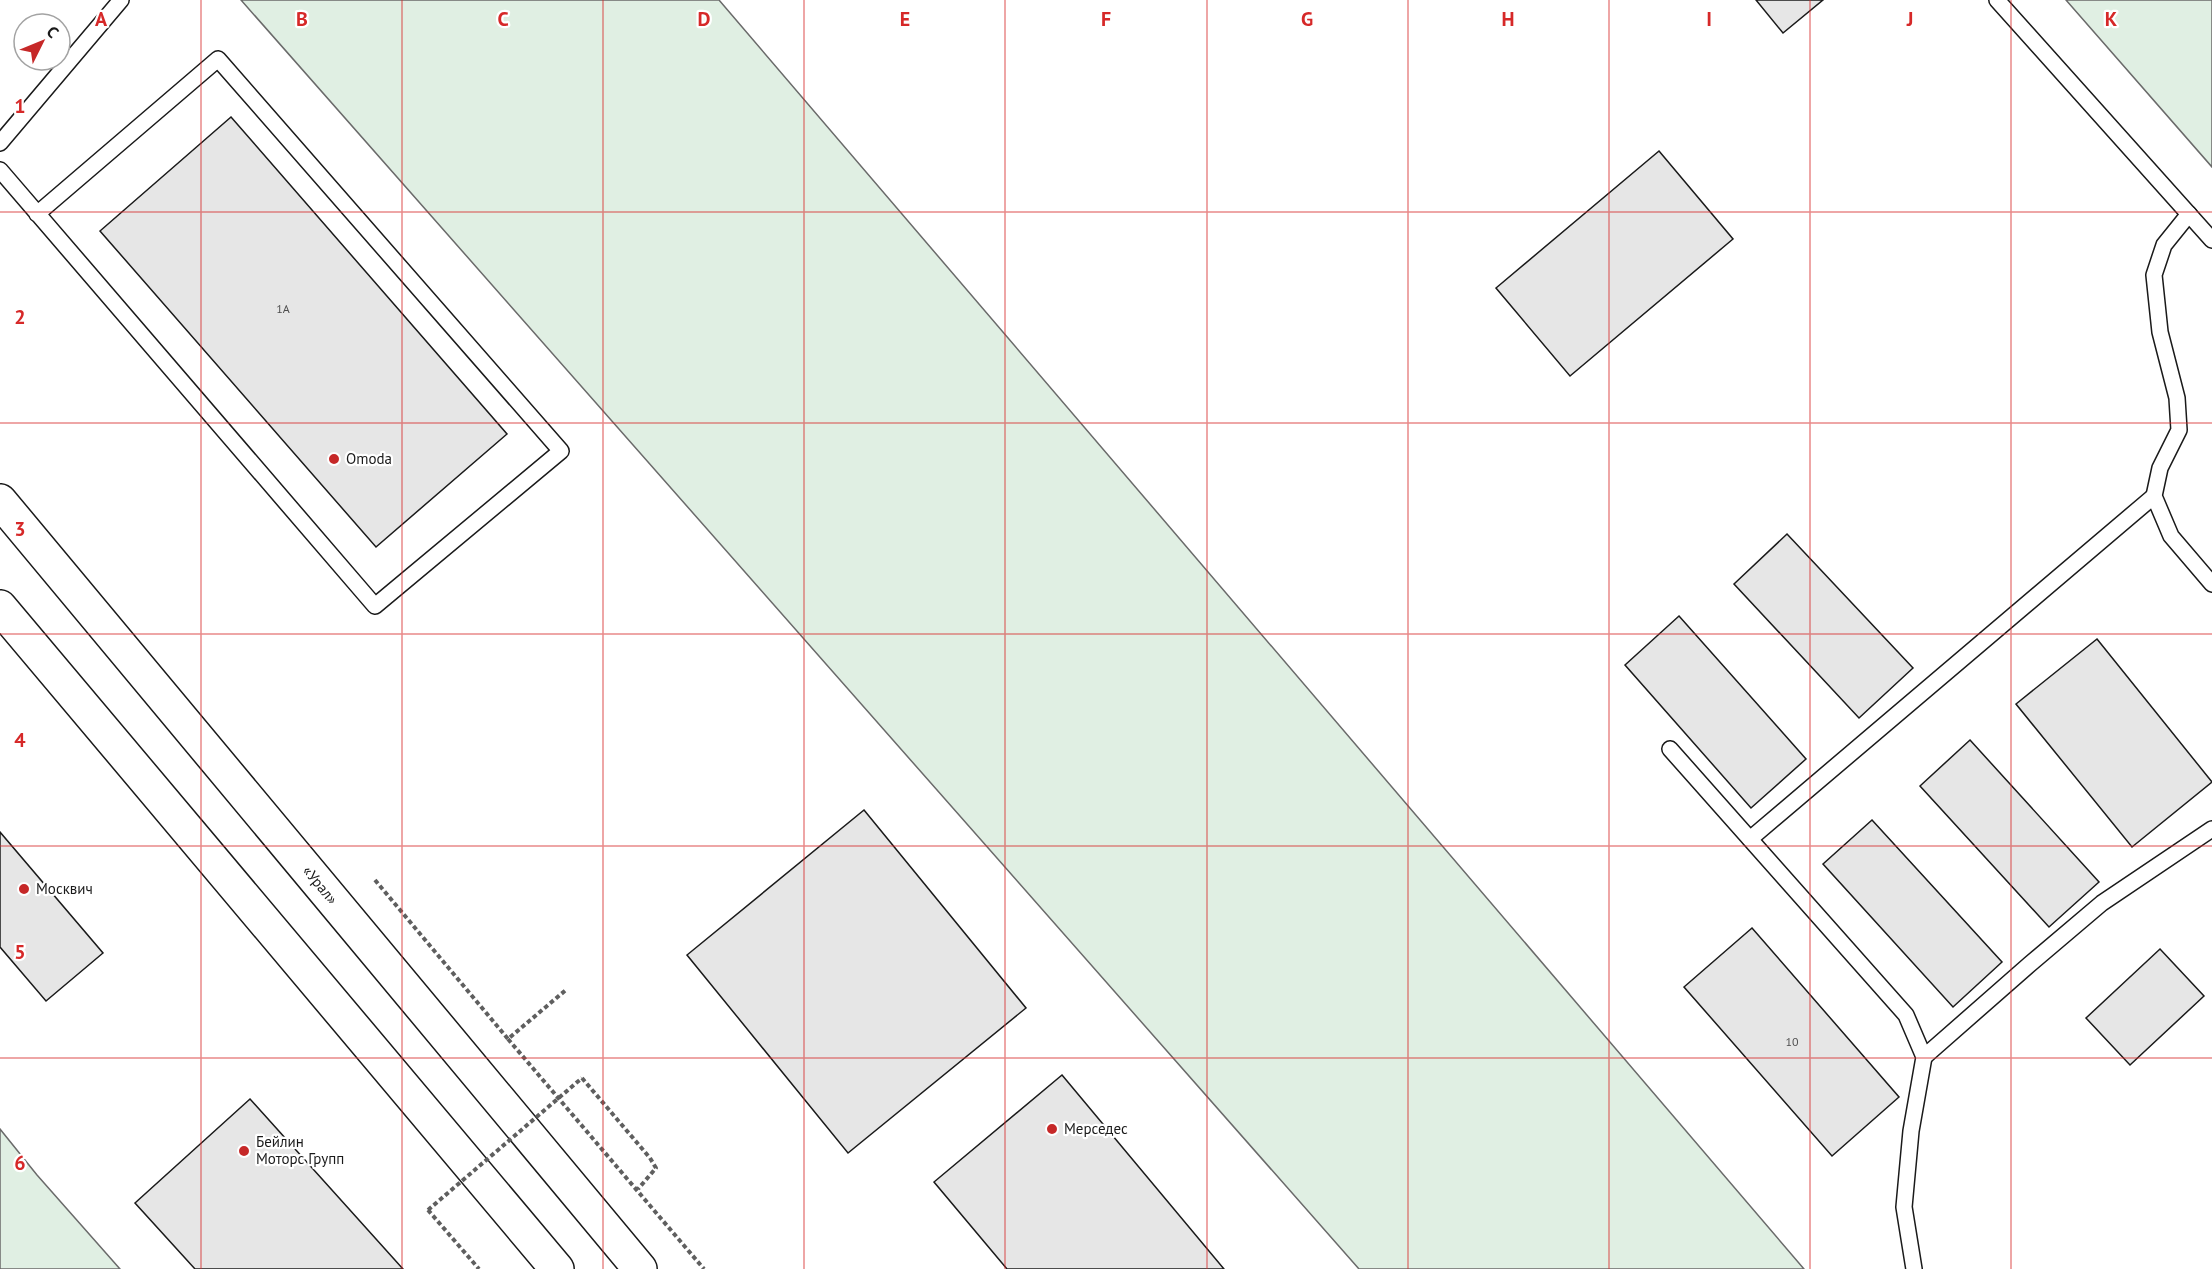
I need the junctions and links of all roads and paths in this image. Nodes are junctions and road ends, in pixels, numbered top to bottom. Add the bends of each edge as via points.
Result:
1 (121, 0) edge
2 (1997, 0) edge
3 (0, 143) edge
4 (0, 170) edge
5 (38, 214) junction
6 (2189, 214) junction
7 (2212, 240) edge
8 (2154, 496) junction
9 (0, 501) edge
10 (2212, 584) edge
11 (0, 607) edge
12 (1670, 749) dead end
13 (2212, 829) edge
14 (1750, 839) junction
15 (375, 880) dead end
16 (567, 989) dead end
17 (508, 1039) junction
18 (1924, 1057) junction
19 (638, 1189) junction
20 (479, 1269) edge
21 (557, 1269) edge
22 (640, 1269) edge
23 (704, 1269) edge
24 (1914, 1269) edge

1 - 3 lane
2 - 6 lane
4 - 5 lane
5 - 5 lane via 218,59 561,451 375,606
6 - 7 lane
6 - 8 lane via 2164,245 2154,275 2160,332 2177,398 2179,430 2160,468
8 - 10 lane via 2171,536
8 - 14 lane
9 - 22 main road, «Урал»
11 - 21 main road
12 - 14 lane
13 - 18 lane via 2102,903
14 - 18 lane via 1906,1016
15 - 17 path
16 - 17 path
17 - 19 path
18 - 24 lane via 1911,1131 1904,1207
19 - 20 path, bridge via 656,1168 582,1078 428,1210
19 - 23 path

